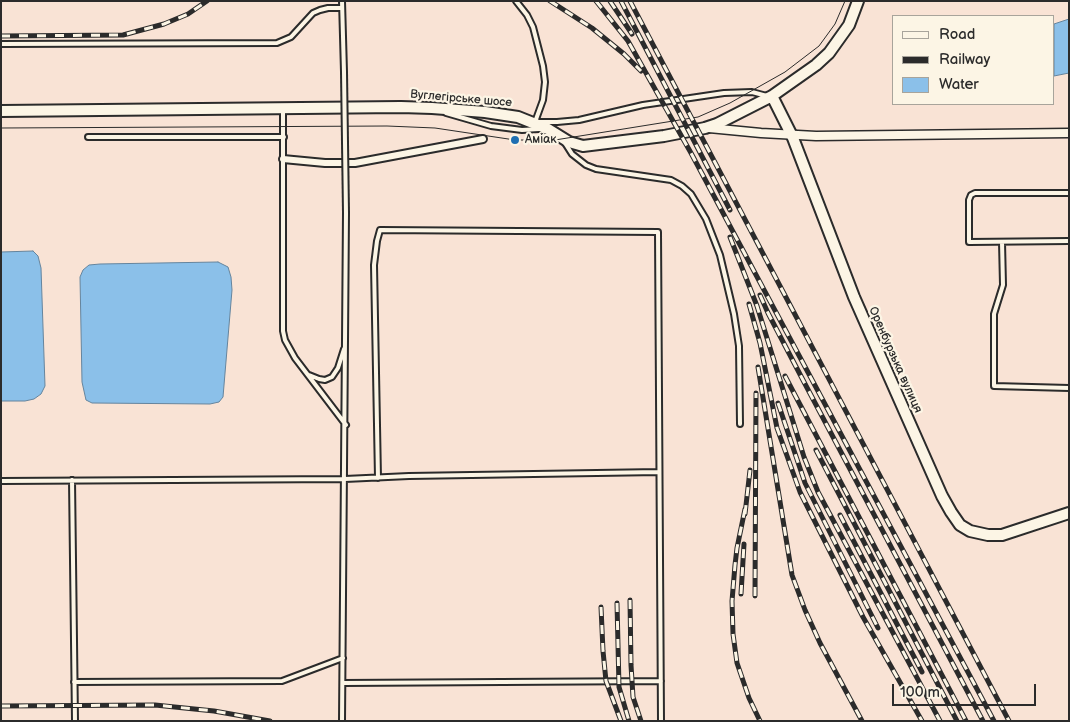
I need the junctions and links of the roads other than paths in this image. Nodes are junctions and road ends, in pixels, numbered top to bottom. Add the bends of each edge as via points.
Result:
1 (342, 1) edge
2 (516, 1) edge
3 (858, 1) edge
4 (342, 8) junction
5 (1, 44) edge
6 (771, 96) junction
7 (284, 108) junction
8 (432, 108) junction
9 (1, 111) edge
10 (534, 122) junction
11 (548, 128) junction
12 (706, 128) junction
13 (1069, 133) edge
14 (792, 135) junction
15 (88, 137) dead end
16 (284, 137) junction
17 (563, 138) junction
18 (483, 139) dead end
19 (284, 159) junction
20 (1069, 193) edge
21 (1069, 241) edge
22 (1002, 242) junction
23 (346, 345) junction
24 (307, 374) junction
25 (1069, 388) edge
26 (740, 424) dead end
27 (346, 425) junction
28 (659, 472) junction
29 (378, 478) junction
30 (345, 479) junction
31 (72, 480) junction
32 (1, 481) edge
33 (1069, 513) edge
34 (343, 658) junction
35 (661, 681) junction
36 (74, 682) junction
37 (343, 682) junction
38 (75, 721) edge
39 (342, 721) edge
40 (661, 721) edge

1 - 4 lane
2 - 10 lane via 533,27 544,66 543,100
3 - 6 street, Вуглегірське шосе via 849,25 829,53 816,66
4 - 5 lane via 320,10 291,37 277,43
4 - 23 lane, bridge
6 - 10 lane via 752,92 724,93 643,105 579,120
6 - 12 street, Вуглегірське шосе
6 - 14 street, Оренбурзька вулиця
7 - 8 street, Вуглегірське шосе
7 - 9 street, Вуглегірське шосе
7 - 16 lane
8 - 10 street, Вуглегірське шосе via 485,112
8 - 11 lane via 491,126 528,130
10 - 11 street, Вуглегірське шосе
11 - 17 street, Вуглегірське шосе
12 - 14 street
12 - 17 street, Вуглегірське шосе via 591,146
13 - 14 street
14 - 33 street, Оренбурзька вулиця via 854,297 951,512 970,531 988,535 1002,535
15 - 16 lane
16 - 19 lane
17 - 26 lane via 572,154 586,165 671,180 682,186 706,219 720,256 734,314 739,346
18 - 19 street via 355,163
19 - 24 lane via 283,331 288,348
20 - 22 lane via 975,193 969,200 969,242
21 - 22 lane
22 - 25 lane via 1003,285 994,314 994,386
23 - 24 lane via 332,377 324,380
23 - 27 lane
24 - 27 lane
27 - 30 lane
28 - 29 lane
28 - 29 lane via 658,232 380,230 374,265
28 - 35 lane
29 - 30 lane
30 - 31 lane
30 - 34 lane
31 - 32 lane
31 - 36 lane
34 - 36 lane via 282,681
34 - 37 lane
35 - 37 lane
35 - 40 lane
36 - 38 lane
37 - 39 lane

